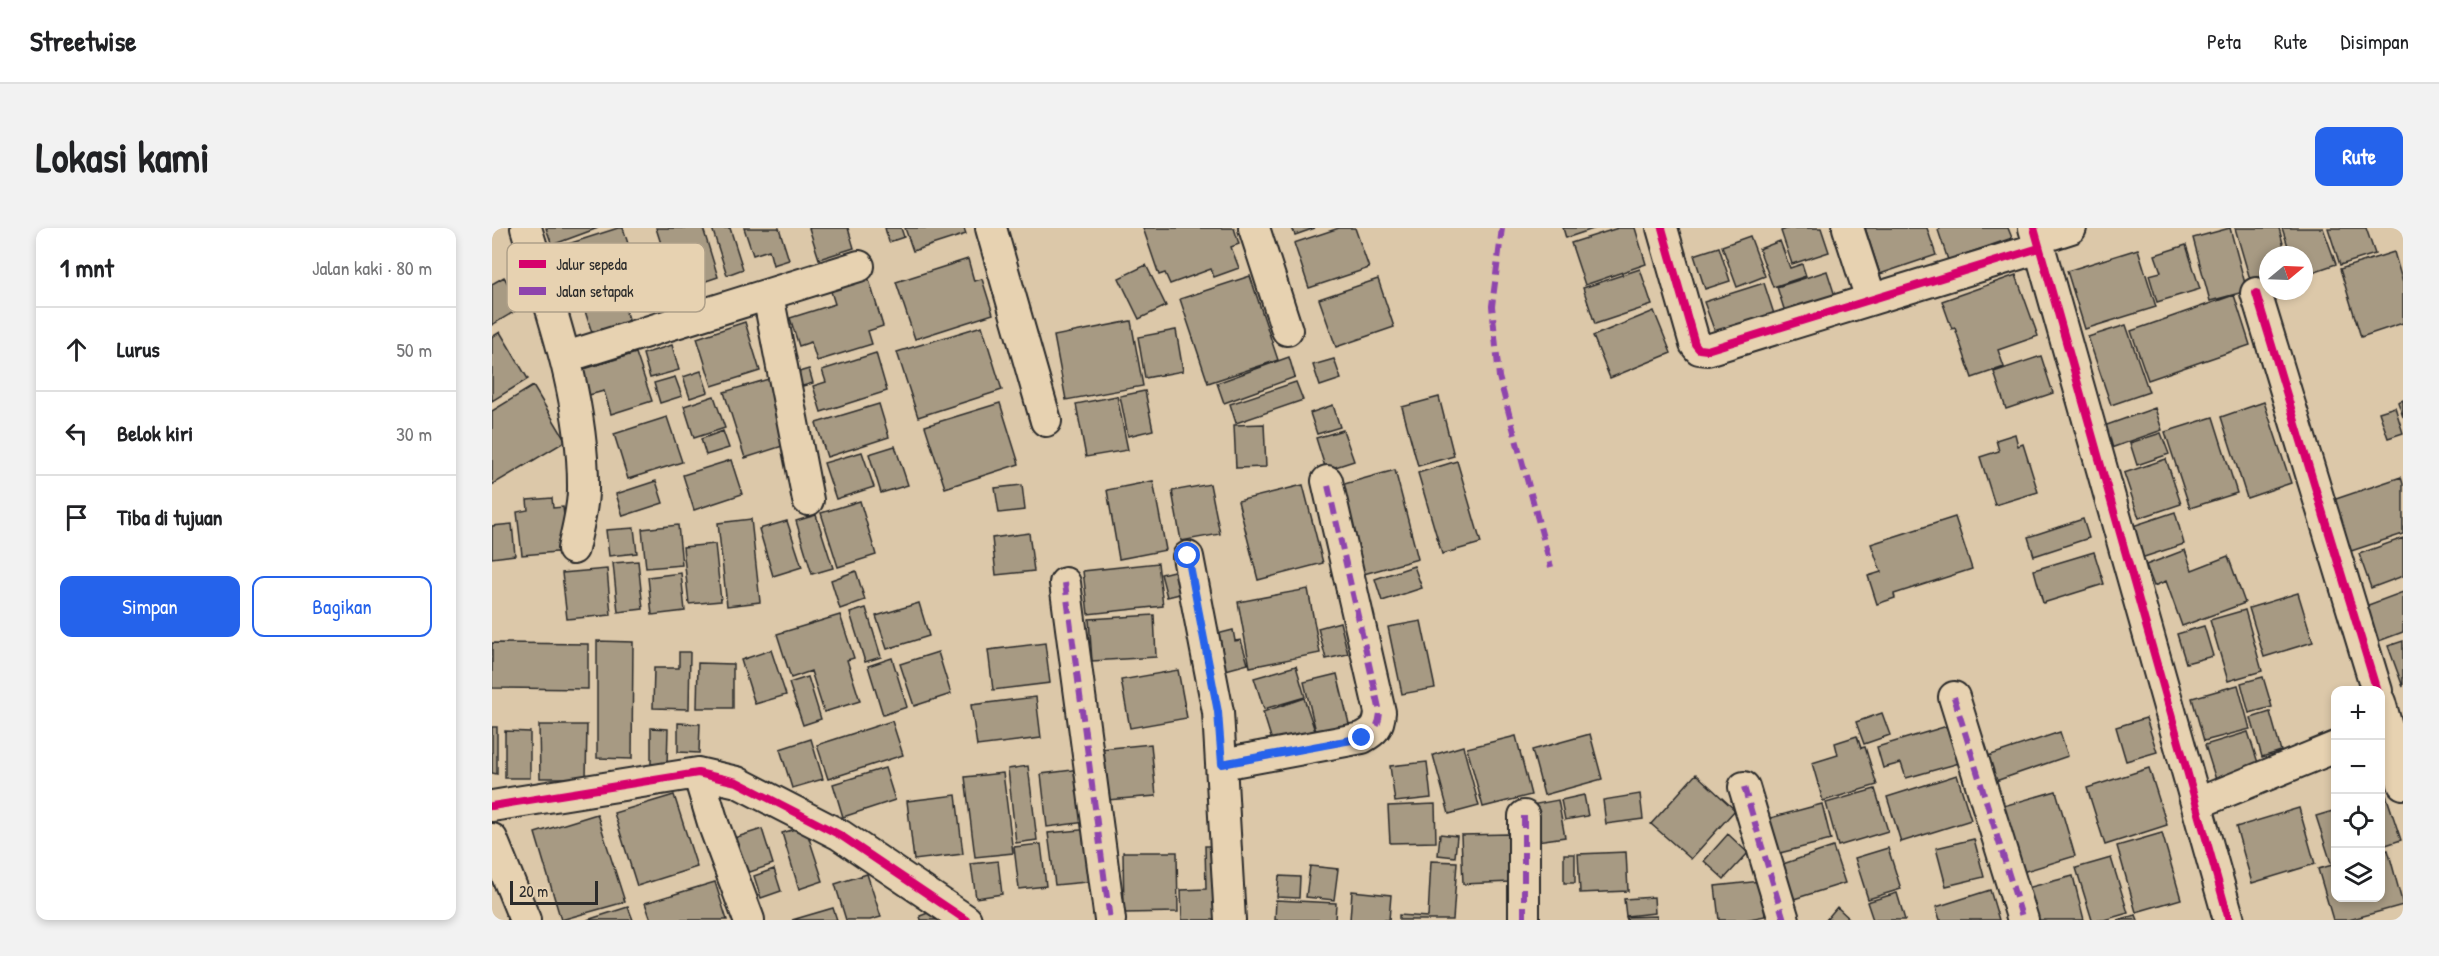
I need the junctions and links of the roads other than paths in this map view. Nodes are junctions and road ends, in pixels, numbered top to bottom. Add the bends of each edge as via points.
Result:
1 (526, 228) edge
2 (991, 228) edge
3 (1254, 228) edge
4 (1662, 228) edge
5 (1848, 228) edge
6 (2072, 228) edge
7 (2037, 238) edge
8 (531, 243) edge
9 (859, 266) dead end
10 (2256, 293) dead end
11 (768, 295) junction
12 (1871, 299) junction
13 (552, 312) edge
14 (1287, 330) dead end
15 (566, 357) junction
16 (1046, 421) dead end
17 (1327, 481) dead end
18 (808, 500) dead end
19 (573, 549) dead end
20 (1188, 556) dead end
21 (1065, 583) dead end
22 (2376, 686) edge
23 (1954, 697) dead end
24 (2388, 719) edge
25 (2331, 749) edge
26 (1222, 764) junction
27 (698, 773) junction
28 (2403, 784) edge
29 (1744, 787) dead end
30 (2198, 803) junction
31 (492, 806) edge
32 (1524, 816) dead end
33 (492, 839) edge
34 (525, 920) edge
35 (749, 920) edge
36 (966, 920) edge
37 (1110, 920) edge
38 (1230, 920) edge
39 (1524, 920) edge
40 (1784, 920) edge
41 (2023, 920) edge
42 (2229, 920) edge

1 - 8 street
2 - 16 street
3 - 14 street
4 - 12 street via 1699,349 1707,350
5 - 12 street
6 - 7 street
7 - 12 street
7 - 30 street
9 - 11 street
10 - 22 street
11 - 15 street
11 - 18 street
13 - 15 street
15 - 19 street via 580,441 583,492
17 - 26 street via 1380,712 1379,724 1362,738
20 - 26 street via 1218,712
21 - 37 street
23 - 41 street
24 - 28 street
25 - 30 street
26 - 38 street
27 - 31 street
27 - 35 street
27 - 36 street via 737,782 840,835
29 - 40 street
30 - 42 street
32 - 39 street
33 - 34 street

